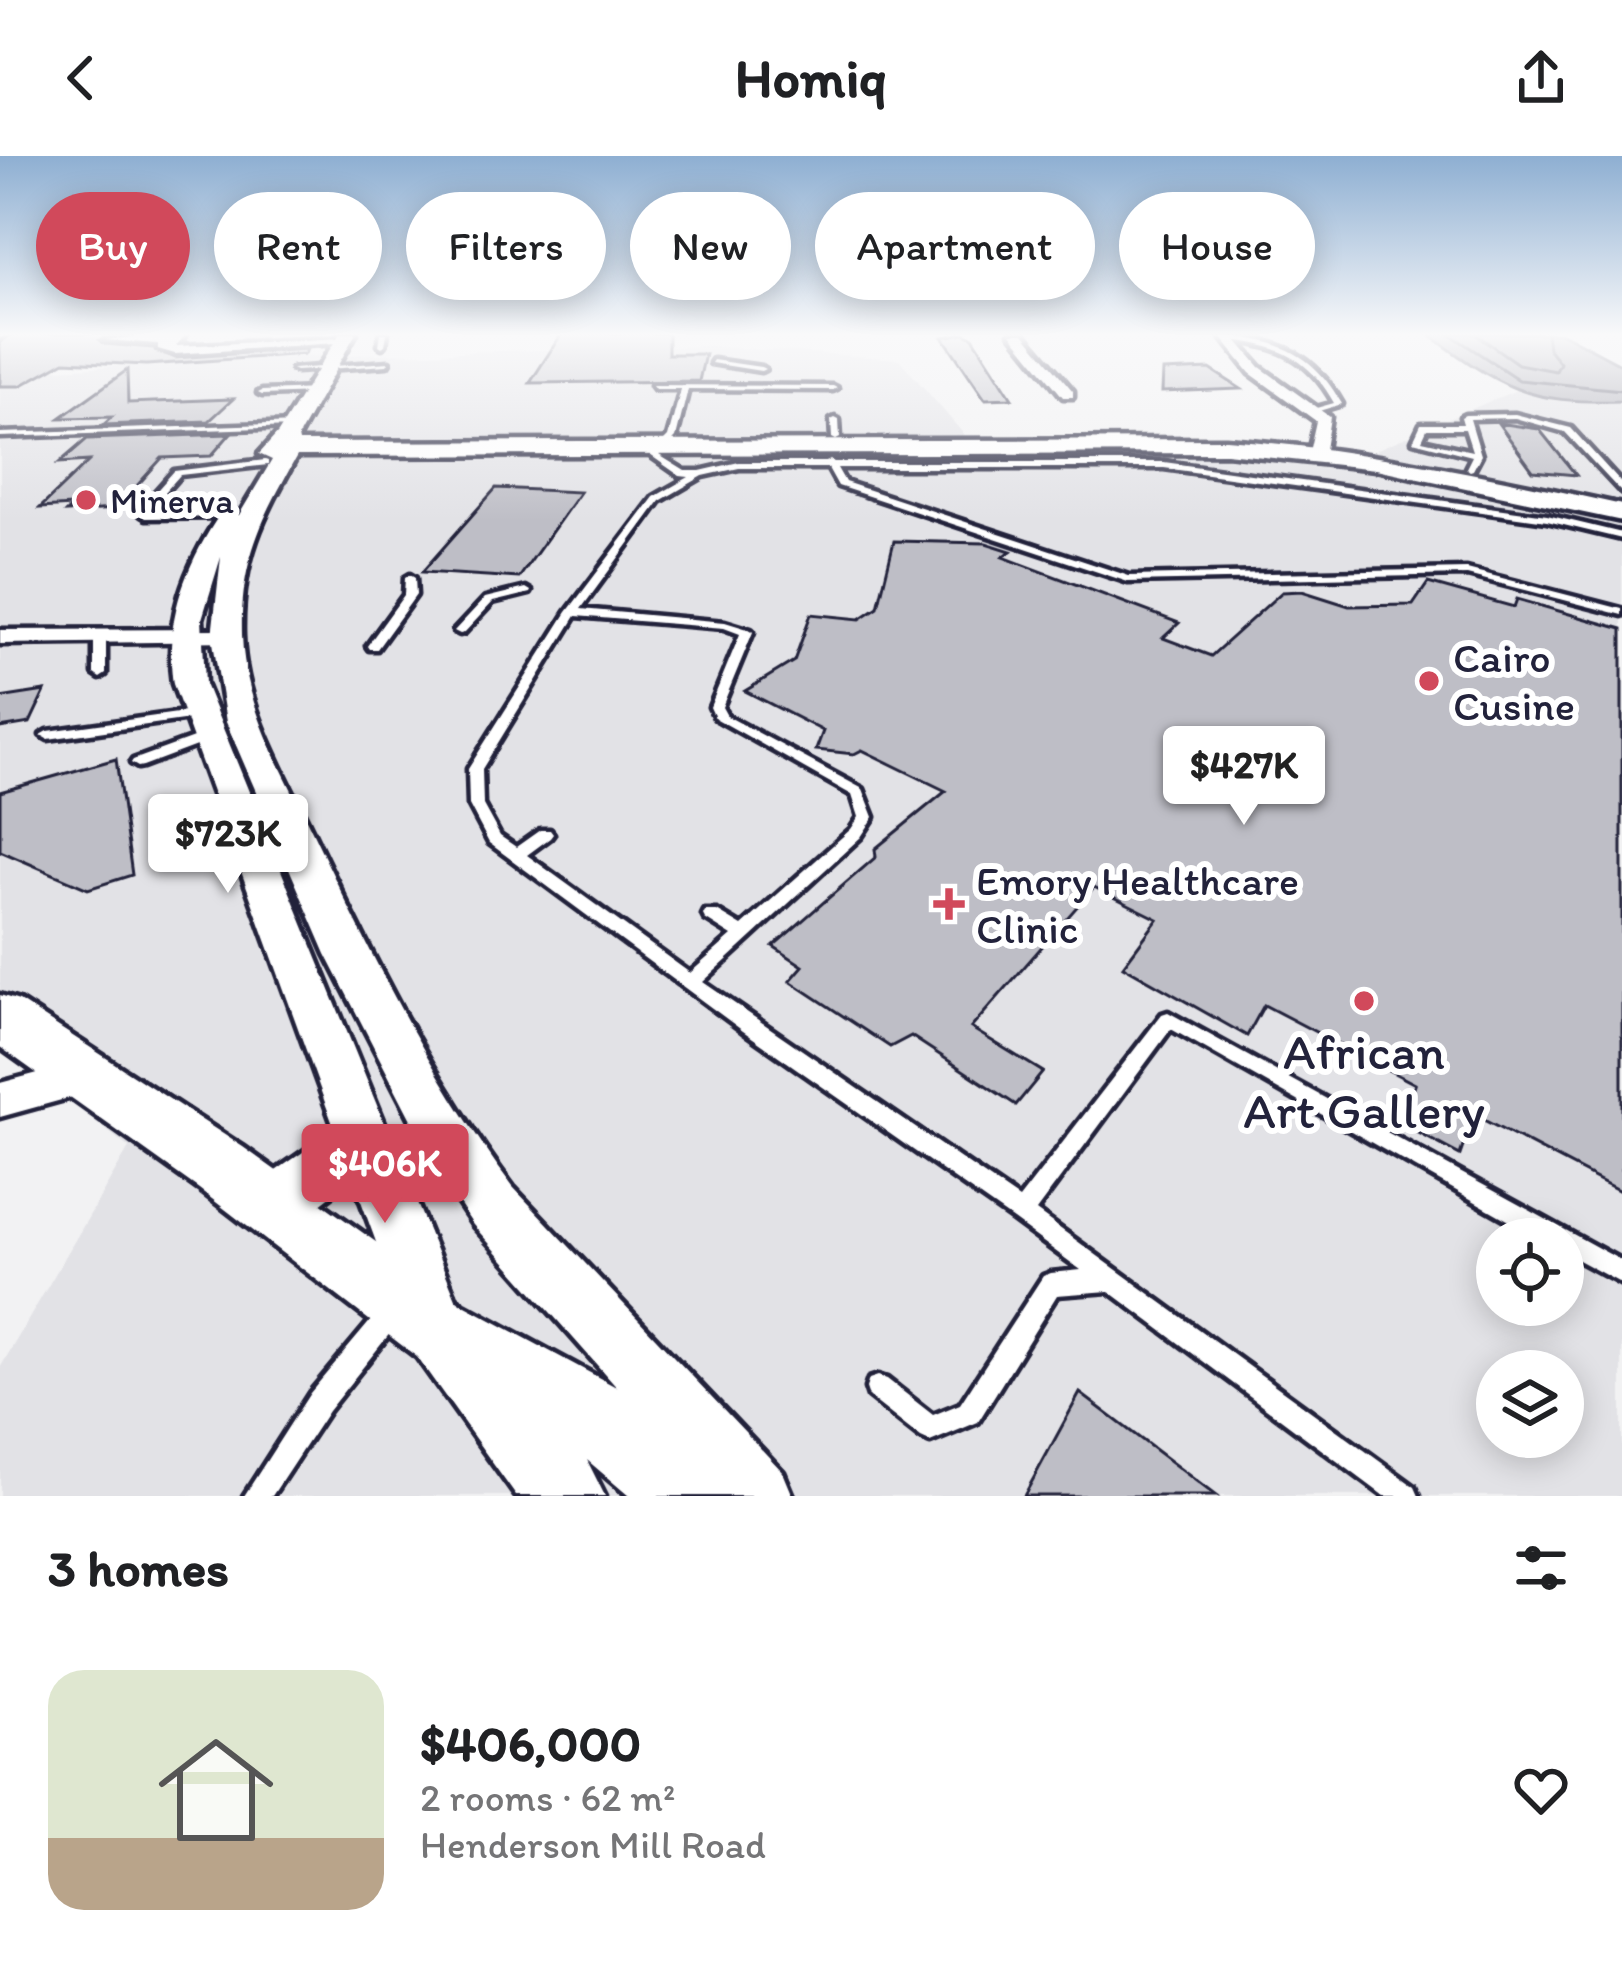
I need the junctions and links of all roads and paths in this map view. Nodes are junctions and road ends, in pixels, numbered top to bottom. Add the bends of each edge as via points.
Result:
1 (312, 396) edge
2 (683, 396) edge
3 (1290, 396) edge
4 (1334, 396) edge
5 (1312, 412) junction
6 (1466, 427) junction
7 (0, 435) edge
8 (282, 444) junction
9 (667, 445) junction
10 (1319, 447) junction
11 (1473, 462) junction
12 (830, 463) junction
13 (699, 474) junction
14 (1622, 490) edge
15 (1622, 501) edge
16 (1622, 513) edge
17 (231, 515) junction
18 (1622, 536) edge
19 (410, 578) dead end
20 (526, 591) dead end
21 (573, 612) junction
22 (1622, 612) edge
23 (460, 631) dead end
24 (206, 636) junction
25 (100, 637) junction
26 (0, 638) edge
27 (373, 646) dead end
28 (100, 674) dead end
29 (203, 726) junction
30 (48, 735) dead end
31 (138, 763) dead end
32 (544, 834) dead end
33 (516, 855) junction
34 (711, 915) dead end
35 (743, 935) junction
36 (693, 982) junction
37 (0, 1017) edge
38 (91, 1076) junction
39 (0, 1100) edge
40 (364, 1139) junction
41 (271, 1207) junction
42 (1022, 1213) junction
43 (1524, 1218) edge
44 (1584, 1251) edge
45 (1622, 1273) edge
46 (1108, 1280) junction
47 (420, 1316) junction
48 (878, 1388) dead end
49 (257, 1496) edge
50 (565, 1496) edge
51 (690, 1496) edge
52 (759, 1496) edge
53 (1406, 1496) edge

1 - 8 street
2 - 9 lane
3 - 5 street
4 - 5 lane via 1338,404
5 - 10 street via 1324,420
6 - 11 lane
6 - 11 lane via 1424,426 1417,441
6 - 14 lane via 1473,415 1555,424 1577,436
7 - 8 lane
8 - 9 street
8 - 17 street
8 - 17 lane via 168,478 145,509
8 - 24 street
9 - 10 street
9 - 10 street via 836,429
9 - 13 lane via 654,454 682,474
10 - 11 street
10 - 16 street
11 - 15 street
12 - 13 lane
12 - 18 lane via 1164,465 1547,518
12 - 22 lane via 841,484 1128,579 1467,572
13 - 21 lane via 657,499
17 - 24 street via 203,567
19 - 27 lane via 410,595
20 - 23 lane via 489,600
21 - 33 lane via 475,770 476,805 494,838
21 - 35 lane via 747,632 716,706 722,718 844,782 866,804 856,833
24 - 25 street
24 - 29 street via 184,660
24 - 52 street via 348,954 457,1155 493,1206
25 - 26 street
25 - 28 lane
29 - 30 lane
29 - 31 lane
29 - 40 street
32 - 33 lane
33 - 36 lane
34 - 35 lane
35 - 36 lane
36 - 42 lane
37 - 38 main road
38 - 39 street
38 - 41 main road
40 - 41 street
40 - 47 street
41 - 47 main road
42 - 43 lane via 1168,1019
42 - 46 lane
44 - 45 lane
46 - 48 lane via 1051,1284 969,1413 930,1429
46 - 53 lane
47 - 49 lane via 319,1402
47 - 50 main road
47 - 51 main road via 593,1416

